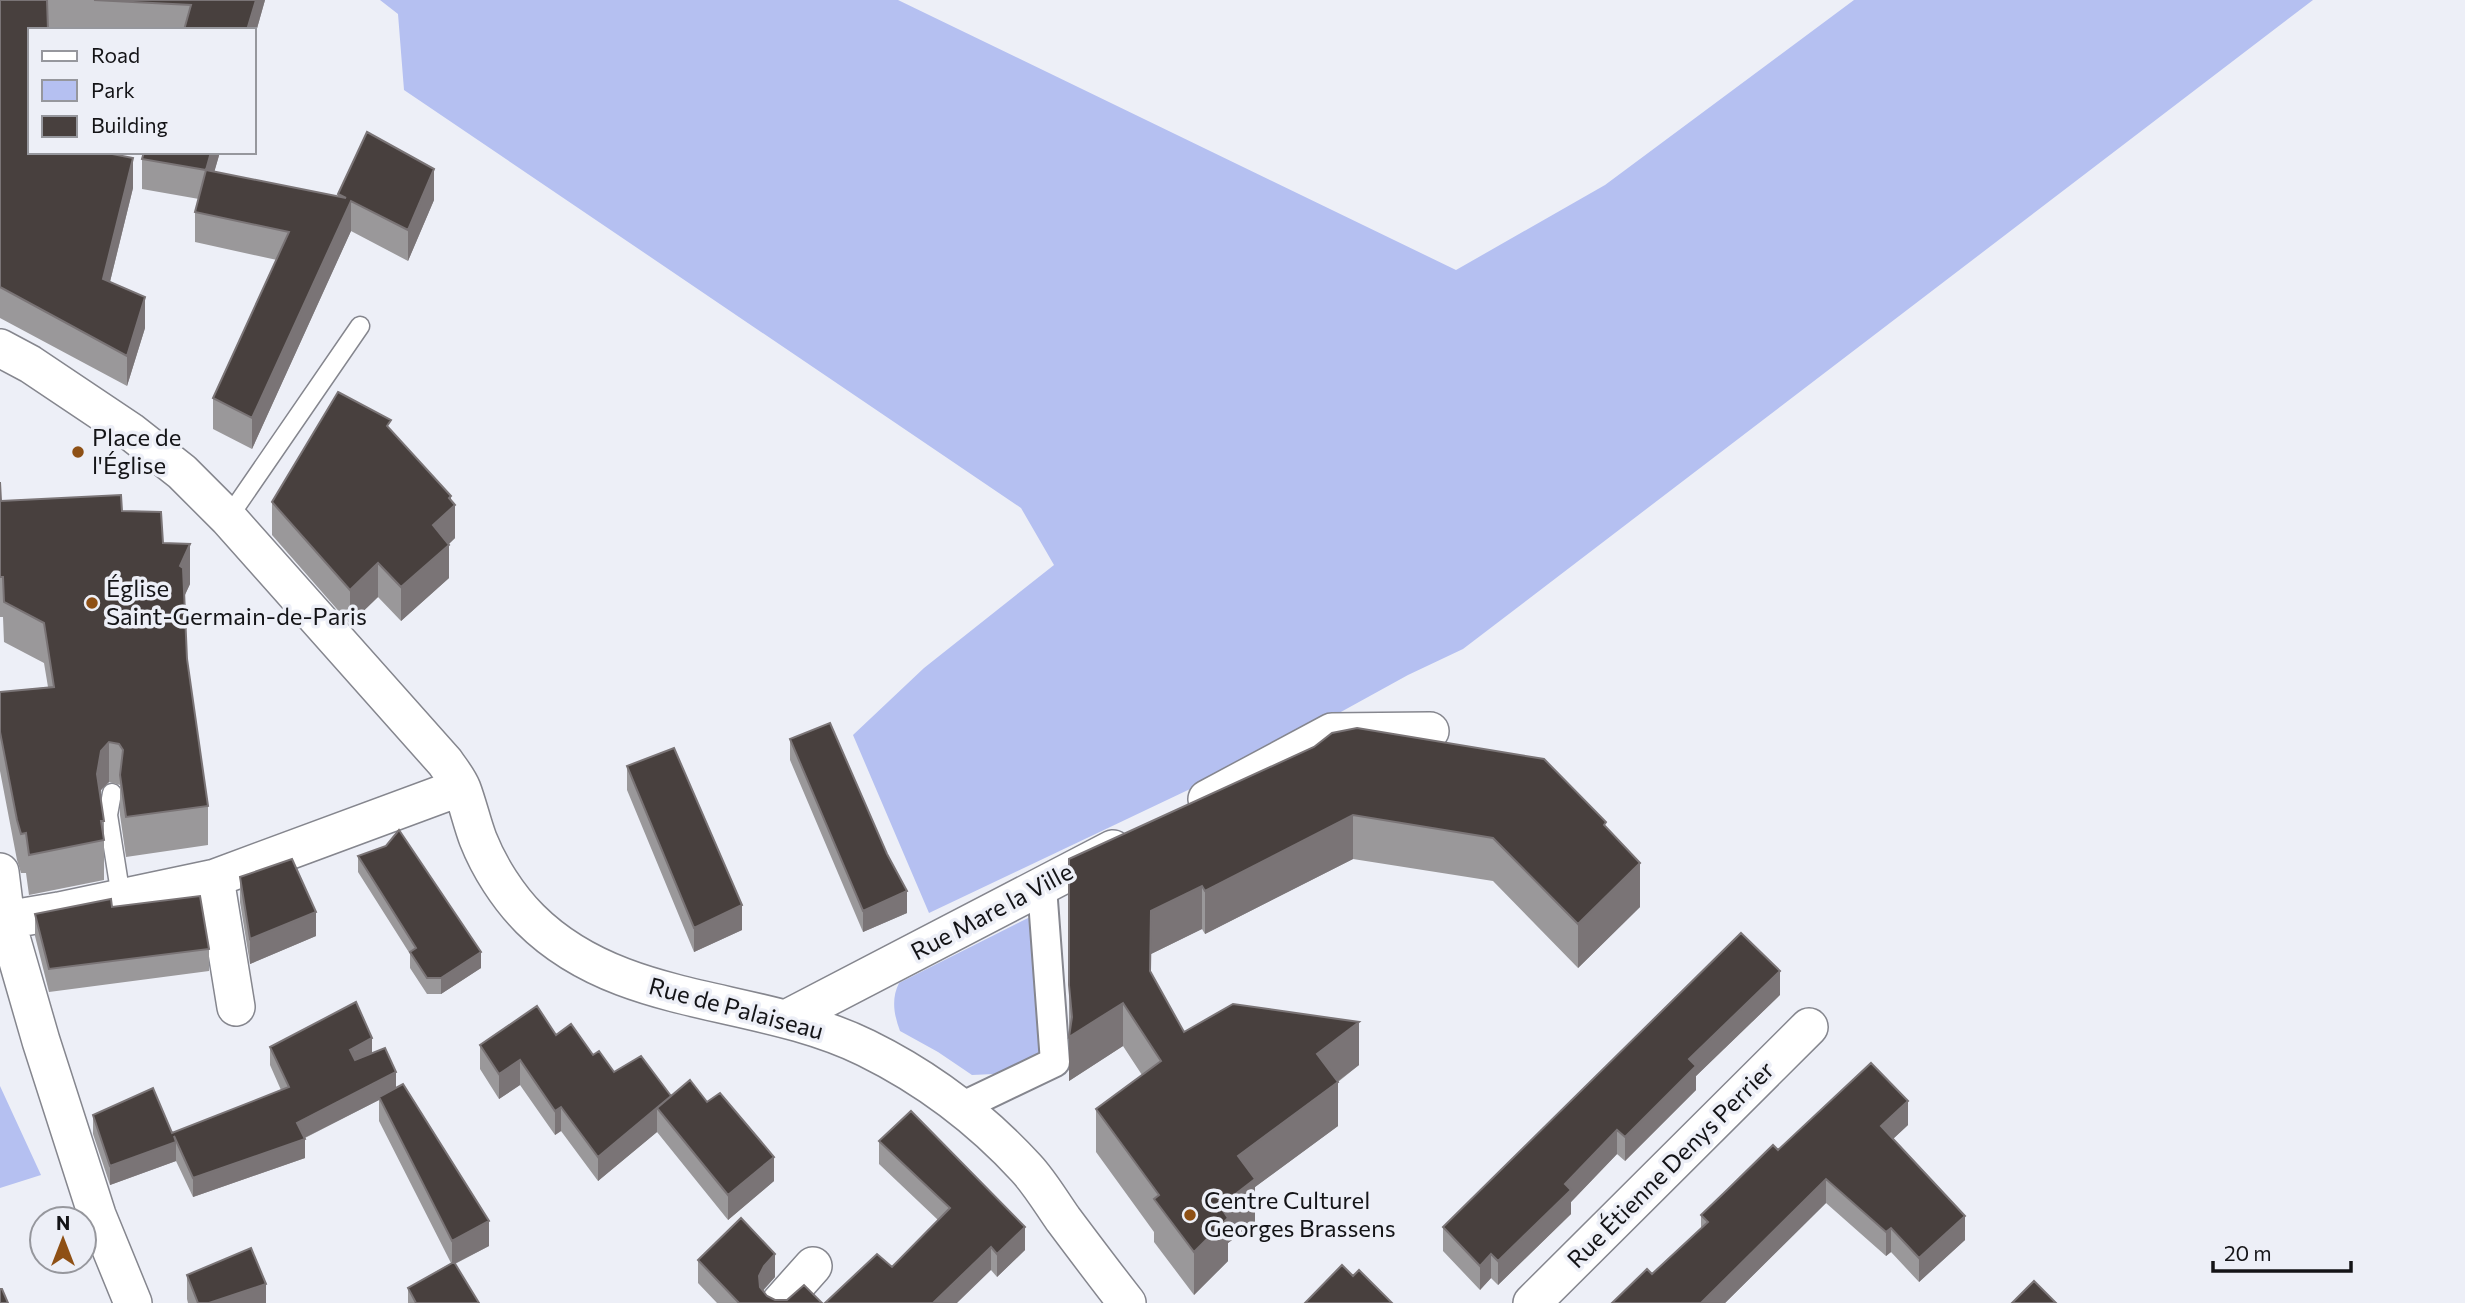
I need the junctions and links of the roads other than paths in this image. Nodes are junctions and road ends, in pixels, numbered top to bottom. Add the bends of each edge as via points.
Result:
1 (360, 326) dead end
2 (0, 348) edge
3 (228, 518) junction
4 (1430, 731) dead end
5 (461, 787) junction
6 (112, 793) dead end
7 (1175, 816) edge
8 (1139, 835) edge
9 (0, 872) edge
10 (215, 878) junction
11 (1042, 887) junction
12 (121, 897) junction
13 (3, 918) edge
14 (236, 1007) dead end
15 (788, 1018) junction
16 (1809, 1027) dead end
17 (959, 1108) junction
18 (813, 1266) dead end
19 (133, 1303) edge
20 (780, 1303) edge
21 (1127, 1303) edge
22 (1532, 1303) edge

1 - 3 lane
2 - 3 street, Rue de Palaiseau via 130,431 182,472
3 - 5 street, Rue de Palaiseau via 424,736
4 - 7 street via 1332,733
5 - 10 street
5 - 15 street, Rue de Palaiseau via 478,840 502,884 528,918 559,945 614,975
6 - 12 lane via 108,815
8 - 11 street, Rue Mare la Ville
9 - 13 street
10 - 12 street
10 - 14 street
11 - 15 street, Rue Mare la Ville
11 - 17 street via 1055,1062
12 - 13 street
13 - 19 street via 97,1215
15 - 17 street, Rue de Palaiseau via 864,1047
16 - 22 street, Rue Étienne Denys Perrier
17 - 21 street, Rue de Palaiseau via 1027,1169
18 - 20 street

